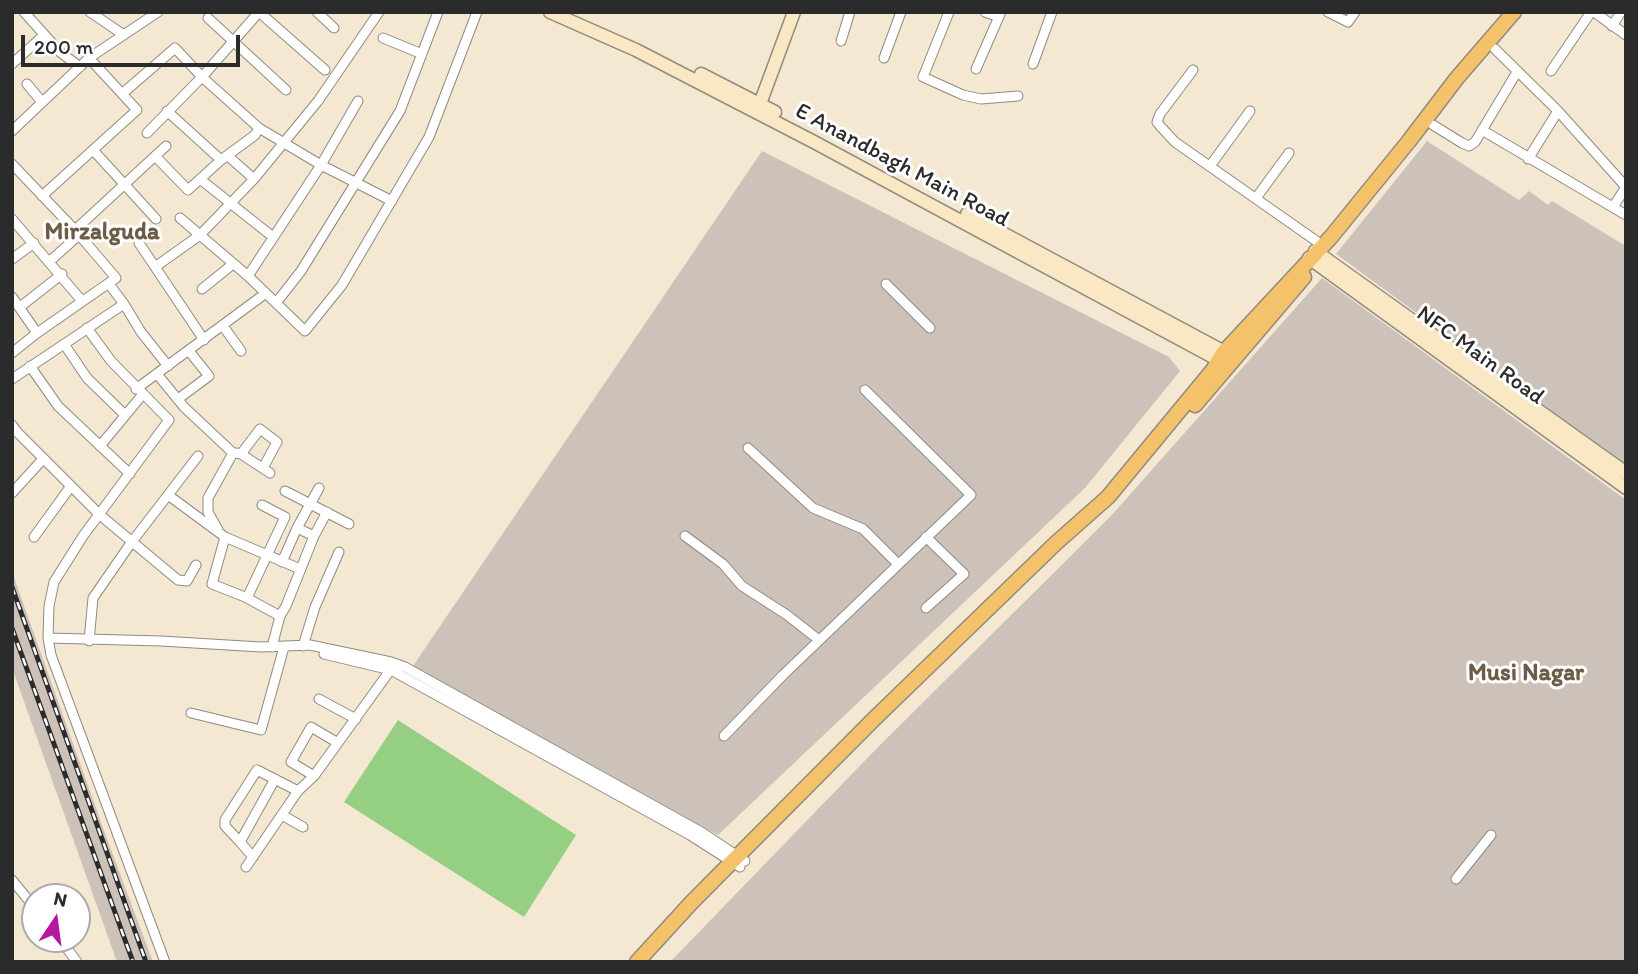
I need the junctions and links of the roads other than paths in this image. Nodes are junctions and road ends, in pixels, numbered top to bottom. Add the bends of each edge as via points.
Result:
1 (24, 12) edge
2 (90, 12) edge
3 (158, 12) edge
4 (259, 12) edge
5 (317, 12) edge
6 (379, 12) edge
7 (438, 12) edge
8 (477, 12) edge
9 (550, 12) edge
10 (571, 12) edge
11 (850, 12) edge
12 (901, 12) edge
13 (949, 12) edge
14 (985, 12) edge
15 (1052, 12) edge
16 (1354, 12) edge
17 (1514, 12) edge
18 (1524, 12) edge
19 (1592, 12) edge
20 (1621, 12) edge
21 (792, 13) edge
22 (1332, 13) edge
23 (1000, 15) edge
24 (208, 18) dead end
25 (1612, 26) junction
26 (334, 28) dead end
27 (44, 35) junction
28 (124, 35) junction
29 (1626, 35) edge
30 (383, 38) dead end
31 (232, 41) junction
32 (841, 41) dead end
33 (1495, 49) junction
34 (422, 54) junction
35 (89, 58) junction
36 (884, 58) dead end
37 (12, 64) edge
38 (1033, 64) dead end
39 (80, 67) junction
40 (976, 69) dead end
41 (325, 70) dead end
42 (1193, 70) dead end
43 (1551, 71) dead end
44 (1517, 72) junction
45 (202, 77) junction
46 (27, 84) dead end
47 (285, 90) dead end
48 (123, 93) junction
49 (1018, 96) dead end
50 (358, 101) dead end
51 (42, 102) junction
52 (759, 108) junction
53 (167, 111) junction
54 (1250, 111) dead end
55 (1558, 111) junction
56 (1433, 125) junction
57 (258, 128) junction
58 (1482, 130) junction
59 (12, 131) edge
60 (147, 133) dead end
61 (285, 143) junction
62 (166, 146) dead end
63 (93, 150) junction
64 (1289, 153) dead end
65 (155, 156) junction
66 (224, 158) junction
67 (1528, 159) junction
68 (12, 164) edge
69 (321, 165) junction
70 (1210, 166) junction
71 (200, 179) junction
72 (254, 179) junction
73 (358, 182) junction
74 (125, 184) junction
75 (42, 196) junction
76 (1256, 198) junction
77 (392, 201) junction
78 (231, 204) junction
79 (1613, 207) junction
80 (1626, 215) edge
81 (180, 218) dead end
82 (12, 219) edge
83 (156, 219) dead end
84 (77, 233) junction
85 (200, 235) junction
86 (273, 237) junction
87 (34, 243) junction
88 (139, 243) dead end
89 (1317, 255) junction
90 (12, 260) edge
91 (50, 261) junction
92 (233, 264) junction
93 (155, 267) junction
94 (62, 274) junction
95 (247, 276) junction
96 (109, 284) junction
97 (886, 284) dead end
98 (202, 289) dead end
99 (266, 293) junction
100 (82, 301) junction
101 (276, 303) junction
102 (124, 304) junction
103 (16, 305) edge
104 (223, 327) junction
105 (88, 328) junction
106 (930, 328) dead end
107 (37, 332) junction
108 (204, 340) junction
109 (64, 344) junction
110 (189, 351) junction
111 (241, 351) dead end
112 (12, 353) edge
113 (1227, 359) junction
114 (30, 366) junction
115 (168, 366) junction
116 (157, 374) junction
117 (12, 379) edge
118 (865, 390) dead end
119 (140, 391) junction
120 (178, 399) junction
121 (124, 415) junction
122 (14, 431) edge
123 (100, 446) junction
124 (748, 448) dead end
125 (237, 453) junction
126 (198, 456) dead end
127 (43, 459) junction
128 (1626, 473) edge
129 (130, 474) junction
130 (71, 486) junction
131 (319, 488) dead end
132 (1626, 488) edge
133 (285, 491) dead end
134 (12, 493) edge
135 (168, 495) junction
136 (310, 503) junction
137 (262, 505) dead end
138 (327, 512) junction
139 (100, 514) junction
140 (349, 524) dead end
141 (297, 528) junction
142 (221, 533) junction
143 (314, 536) junction
144 (685, 536) dead end
145 (34, 537) dead end
146 (926, 537) junction
147 (131, 543) junction
148 (339, 552) dead end
149 (267, 555) junction
150 (282, 562) junction
151 (898, 564) junction
152 (195, 565) dead end
153 (300, 569) junction
154 (247, 598) junction
155 (926, 608) dead end
156 (280, 616) junction
157 (48, 638) junction
158 (819, 640) junction
159 (89, 641) junction
160 (272, 646) junction
161 (303, 646) junction
162 (284, 647) junction
163 (393, 666) junction
164 (319, 699) dead end
165 (191, 713) dead end
166 (356, 719) junction
167 (724, 736) dead end
168 (338, 743) junction
169 (314, 776) junction
170 (275, 779) junction
171 (298, 792) junction
172 (282, 815) junction
173 (303, 827) dead end
174 (1491, 835) dead end
175 (240, 842) junction
176 (253, 857) junction
177 (739, 861) junction
178 (246, 867) dead end
179 (1456, 879) dead end
180 (165, 962) edge
181 (637, 962) edge
182 (648, 962) edge

1 - 27 street
2 - 28 street
3 - 28 street
4 - 31 street
4 - 41 street
5 - 26 street
6 - 61 street
7 - 34 street
8 - 77 street via 429,137
9 - 52 street, E Anandbagh Main Road
10 - 52 street, E Anandbagh Main Road
11 - 32 street
12 - 36 street
13 - 49 street via 923,77 981,99
14 - 23 street
15 - 38 street
16 - 22 street via 1350,22
17 - 89 main road
18 - 33 main road
19 - 25 street
19 - 43 street
20 - 25 street
21 - 52 street
23 - 40 street
24 - 31 street
25 - 29 street
27 - 37 street
27 - 39 street
28 - 35 street
30 - 34 street
31 - 45 street
31 - 47 street
33 - 44 street
33 - 56 main road
34 - 73 street via 400,111
35 - 39 street
35 - 48 street
39 - 51 street
42 - 70 street via 1157,122 1175,142
44 - 55 street
44 - 58 street
45 - 48 street via 175,48
45 - 53 street
45 - 57 street
46 - 51 street
48 - 63 street via 136,110
50 - 69 street
51 - 59 street
52 - 113 street, E Anandbagh Main Road via 1019,253
53 - 60 street
53 - 66 street
54 - 70 street
55 - 67 street
55 - 79 street via 1626,187
56 - 58 street via 1469,146
56 - 89 main road
57 - 61 street
57 - 66 street
58 - 67 street
61 - 69 street
61 - 72 street
62 - 65 street
63 - 74 street
63 - 75 street
64 - 76 street
65 - 71 street via 188,190
65 - 74 street
66 - 71 street
66 - 72 street
67 - 79 street
68 - 75 street
69 - 73 street
69 - 86 street
70 - 76 street
71 - 78 street
72 - 78 street
73 - 77 street
73 - 101 street
74 - 83 street
74 - 84 street
75 - 84 street
76 - 89 street
77 - 101 street via 342,285 306,331
78 - 85 street
78 - 86 street
79 - 80 street
81 - 85 street
82 - 87 street
84 - 91 street
84 - 96 street via 116,278
85 - 92 street
85 - 93 street
86 - 95 street
87 - 90 street
87 - 91 street
88 - 93 street
89 - 113 main road
89 - 128 street, NFC Main Road
89 - 132 street, NFC Main Road
91 - 94 street
92 - 95 street
92 - 98 street
93 - 108 street
94 - 100 street
94 - 103 street
95 - 99 street
96 - 100 street
96 - 102 street
97 - 106 street
99 - 101 street
99 - 104 street
100 - 107 street
102 - 105 street
102 - 115 street
103 - 107 street
104 - 108 street
104 - 111 street
105 - 109 street
105 - 119 street
107 - 112 street
108 - 110 street
109 - 114 street
109 - 121 street via 87,378
110 - 115 street
110 - 120 street via 209,376
113 - 177 main road via 1108,497 1056,543
114 - 117 street
114 - 123 street via 58,406
115 - 116 street
116 - 119 street
116 - 120 street
118 - 146 street via 971,495
119 - 121 street
119 - 129 street via 169,420
120 - 125 street
121 - 123 street
122 - 127 street
123 - 129 street
124 - 151 street via 813,508 863,529
125 - 125 street via 260,429 277,442 266,471
125 - 142 street via 208,498 208,512
126 - 135 street
127 - 130 street
127 - 134 street
129 - 139 street
130 - 139 street
130 - 145 street
131 - 136 street
133 - 136 street
135 - 142 street
135 - 147 street
136 - 138 street
136 - 141 street
137 - 149 street via 285,517
138 - 140 street
138 - 143 street
139 - 147 street
139 - 157 street via 54,582
141 - 143 street
141 - 150 street
142 - 149 street
142 - 154 street via 212,584
143 - 153 street
144 - 158 street via 742,586
146 - 151 street
146 - 155 street via 964,573
147 - 152 street via 178,580 187,581
147 - 159 street via 93,598
148 - 161 street
149 - 150 street
149 - 154 street
150 - 153 street
151 - 158 street
153 - 156 street
154 - 156 street
156 - 160 street
157 - 159 street
157 - 180 street
158 - 167 street
159 - 160 street
160 - 162 street
161 - 162 street
161 - 163 street
162 - 165 street via 261,730
163 - 166 street
163 - 177 street
164 - 166 street
166 - 168 street
168 - 169 street
168 - 169 street via 311,727 291,762
169 - 171 street
170 - 171 street
170 - 175 street
170 - 175 street via 257,770 225,820
171 - 172 street
172 - 173 street
172 - 176 street
174 - 179 street
175 - 176 street
176 - 178 street
177 - 181 main road
177 - 182 main road

